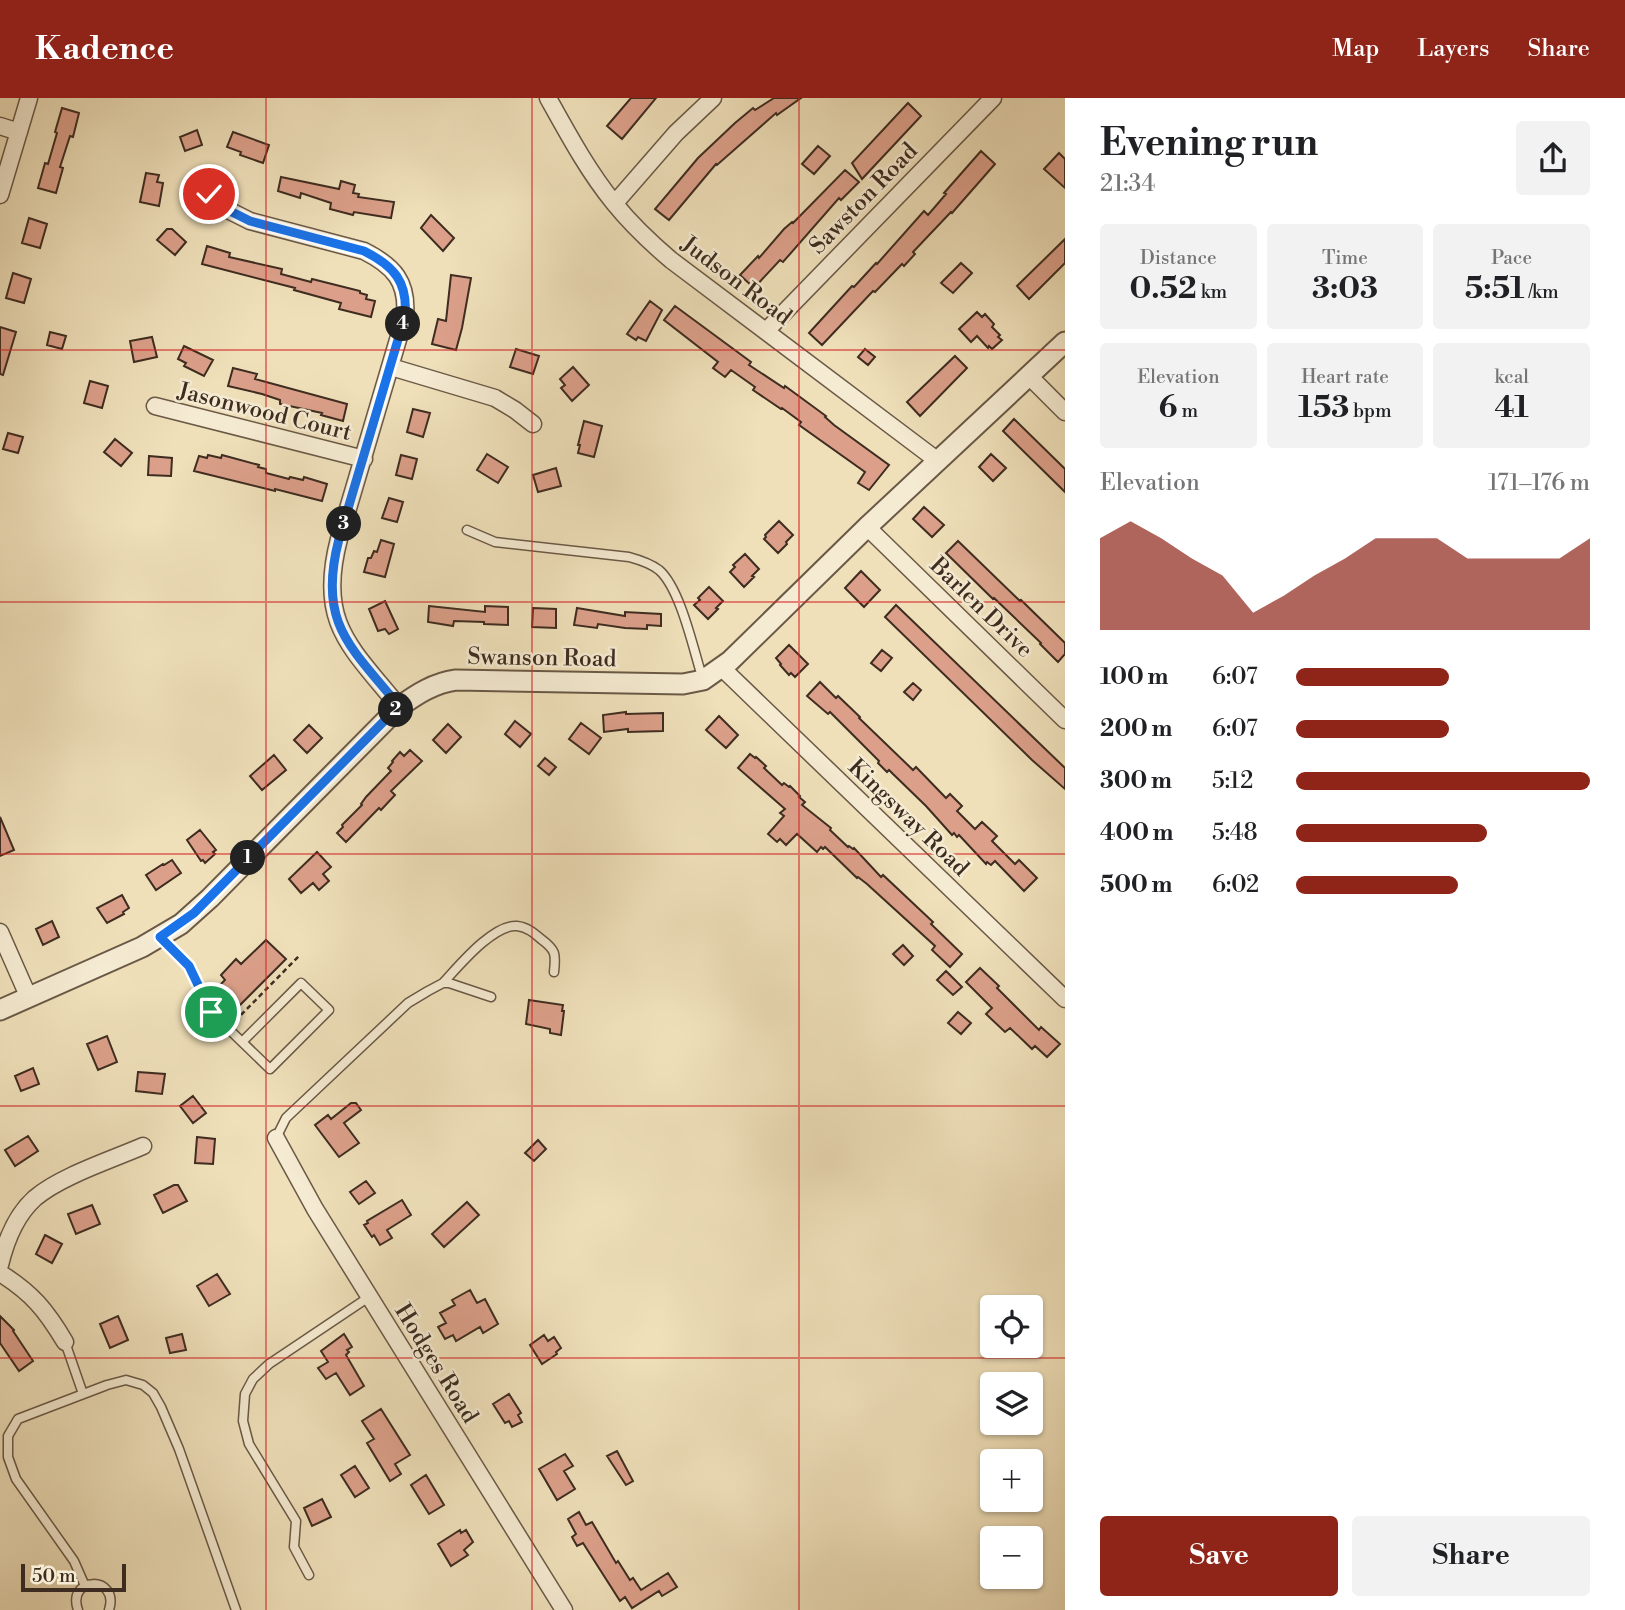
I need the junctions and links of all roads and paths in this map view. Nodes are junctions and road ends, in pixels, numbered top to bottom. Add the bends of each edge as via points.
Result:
1 (29, 98) edge
2 (548, 98) edge
3 (713, 98) edge
4 (993, 98) edge
5 (0, 126) edge
6 (19, 132) junction
7 (209, 194) dead end
8 (0, 195) edge
9 (615, 203) junction
10 (766, 331) junction
11 (1065, 342) edge
12 (391, 368) junction
13 (1028, 376) junction
14 (155, 406) dead end
15 (1065, 412) edge
16 (533, 424) dead end
17 (363, 459) junction
18 (938, 461) junction
19 (867, 527) junction
20 (467, 530) dead end
21 (722, 668) junction
22 (703, 680) junction
23 (399, 706) junction
24 (1065, 720) edge
25 (0, 932) edge
26 (160, 937) junction
27 (299, 956) dead end
28 (554, 972) dead end
29 (443, 983) junction
30 (491, 997) dead end
31 (29, 998) junction
32 (1065, 999) edge
33 (0, 1010) edge
34 (228, 1028) junction
35 (242, 1042) junction
36 (276, 1138) joint
37 (143, 1146) dead end
38 (0, 1265) edge
39 (0, 1273) edge
40 (369, 1297) junction
41 (65, 1342) joint
42 (83, 1394) junction
43 (309, 1575) dead end
44 (85, 1586) junction
45 (74, 1609) edge
46 (109, 1610) edge
47 (236, 1610) edge
48 (564, 1610) edge

1 - 6 street
2 - 9 street, Judson Road
3 - 9 street via 676,132
4 - 10 street, Sawston Road
5 - 6 street
6 - 8 street
7 - 12 street via 237,216 364,251 389,266 406,302
9 - 10 street, Judson Road via 671,260
10 - 18 street, Judson Road
11 - 13 street, Swanson Road
12 - 16 street via 495,398
12 - 17 street
13 - 15 street
13 - 18 street, Swanson Road
14 - 17 street, Jasonwood Court
17 - 23 street via 334,559 332,599 350,648
18 - 19 street, Swanson Road
19 - 21 street, Swanson Road
19 - 24 street, Barlen Drive
20 - 22 lane via 495,542 629,557 649,564 665,577 676,597
21 - 22 street, Swanson Road
21 - 32 street, Kingsway Road
22 - 23 street, Swanson Road via 683,684 456,680 427,689
23 - 26 street, Swanson Road via 194,913
25 - 31 street
26 - 31 street, Swanson Road
26 - 34 lane via 189,966 211,1012
27 - 34 path
28 - 29 lane via 552,948 530,930 517,926 489,938
29 - 30 lane
29 - 36 lane via 408,1003 367,1041 286,1118
31 - 33 street, Swanson Road
34 - 35 lane
35 - 35 lane via 270,1069 329,1010 302,983
36 - 40 street, Hodges Road
37 - 38 street via 35,1199 14,1227
39 - 41 street via 41,1306
40 - 43 lane via 269,1364 245,1394 243,1421 249,1444 296,1521 294,1547
40 - 48 street, Hodges Road
41 - 42 lane
42 - 44 lane via 18,1419 8,1436 8,1457 16,1479 74,1561
42 - 47 lane via 126,1380 153,1393 179,1448
44 - 45 lane
44 - 46 lane via 97,1584 107,1590

